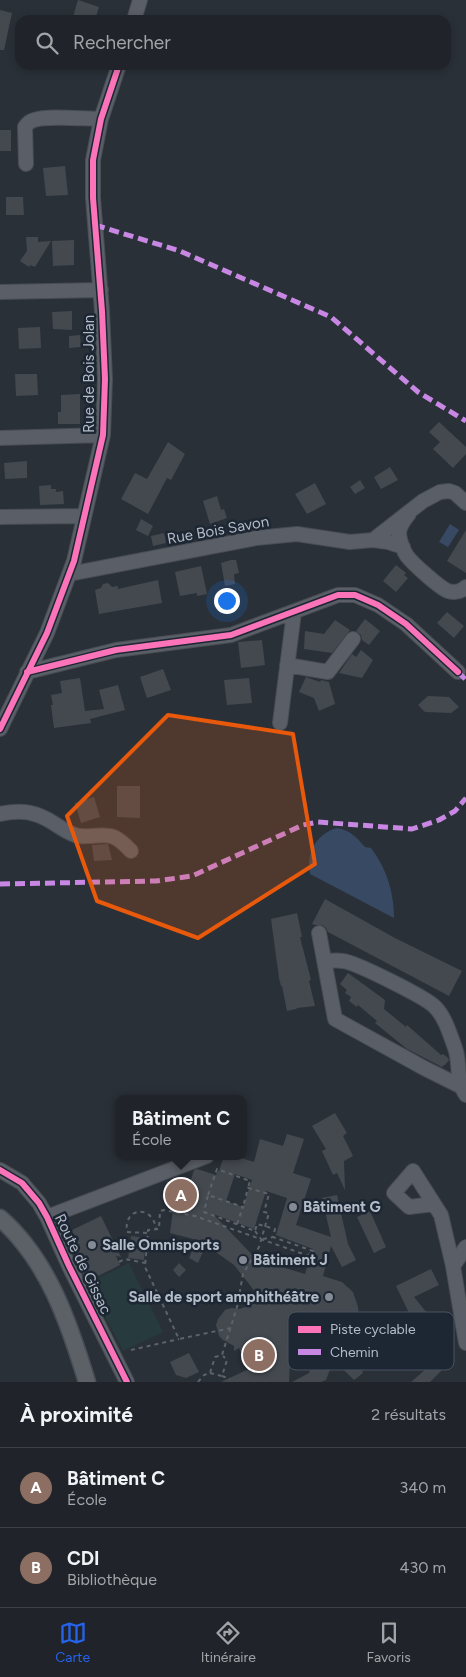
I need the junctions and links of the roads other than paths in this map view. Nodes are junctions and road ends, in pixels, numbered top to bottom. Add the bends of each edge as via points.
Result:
1 (140, 0) edge
2 (136, 15) edge
3 (117, 70) edge
4 (101, 119) junction
5 (26, 164) dead end
6 (100, 290) junction
7 (0, 292) edge
8 (103, 435) junction
9 (0, 438) edge
10 (466, 503) edge
11 (409, 514) junction
12 (0, 516) edge
13 (84, 516) junction
14 (373, 540) junction
15 (403, 547) junction
16 (69, 574) junction
17 (466, 587) edge
18 (294, 612) junction
19 (353, 639) dead end
20 (287, 665) junction
21 (28, 672) junction
22 (458, 672) dead end
23 (280, 723) dead end
24 (0, 728) edge
25 (0, 814) edge
26 (131, 851) dead end
27 (319, 933) dead end
28 (324, 961) junction
29 (463, 1090) edge
30 (197, 1160) edge
31 (0, 1170) edge
32 (434, 1204) dead end
33 (47, 1217) junction
34 (0, 1218) edge
35 (466, 1247) edge
36 (453, 1266) junction
37 (466, 1343) edge
38 (87, 1382) edge
39 (127, 1382) edge

1 - 2 street
3 - 4 street, Rue de Bois Jolan
4 - 5 street via 49,118 28,123 25,127
4 - 6 street, Rue de Bois Jolan via 93,160
6 - 7 street
6 - 8 street, Rue de Bois Jolan via 105,379
8 - 9 street
8 - 13 street, Rue de Bois Jolan
10 - 11 street via 455,493 440,492
11 - 14 street
11 - 15 street via 399,531
12 - 13 street
13 - 16 street, Rue de Bois Jolan
14 - 15 street, Rue Bois Savon
14 - 16 street, Rue Bois Savon via 350,542 297,534 256,538
15 - 17 street via 408,556 442,588 457,592
16 - 21 street, Rue de Bois Jolan
18 - 20 street
18 - 21 street via 231,635 116,650
18 - 22 street via 338,595 355,595 378,605 406,624
19 - 20 street via 328,672
20 - 23 street
21 - 24 street, Rue de Bois Jolan
25 - 26 street via 26,812 42,815 75,835 115,836
27 - 28 street
28 - 29 street via 335,1019
28 - 29 street via 344,960 434,1005 457,1055
30 - 33 street
31 - 33 street, Route de Gissac via 27,1189
32 - 36 street via 441,1215
33 - 39 street, Route de Gissac
34 - 38 main road via 21,1239 45,1274 72,1334
35 - 36 street
36 - 37 street

